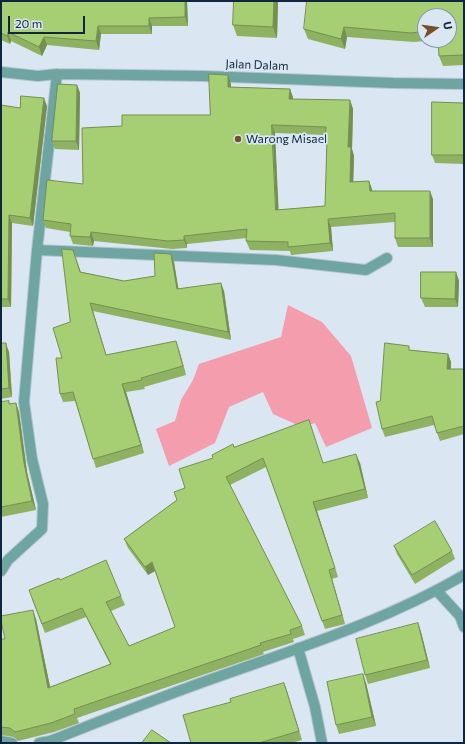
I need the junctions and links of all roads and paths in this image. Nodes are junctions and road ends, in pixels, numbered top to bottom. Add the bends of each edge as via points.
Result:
1 (1, 72) edge
2 (57, 74) junction
3 (464, 84) edge
4 (38, 250) junction
5 (387, 258) dead end
6 (1, 571) edge
7 (464, 575) edge
8 (438, 591) junction
9 (464, 627) edge
10 (298, 648) junction
11 (64, 740) edge
12 (1, 741) edge
13 (12, 743) edge
14 (39, 743) edge
15 (322, 743) edge

1 - 2 street, Jalan Dalam via 38,76
2 - 3 street, Jalan Dalam
2 - 4 street
4 - 5 street via 276,260 366,270
4 - 6 street via 20,402 43,504 42,529 8,560
7 - 8 street
8 - 9 street via 460,616
8 - 10 street
10 - 11 street via 188,687
10 - 15 street via 315,707
11 - 14 street
12 - 13 street

